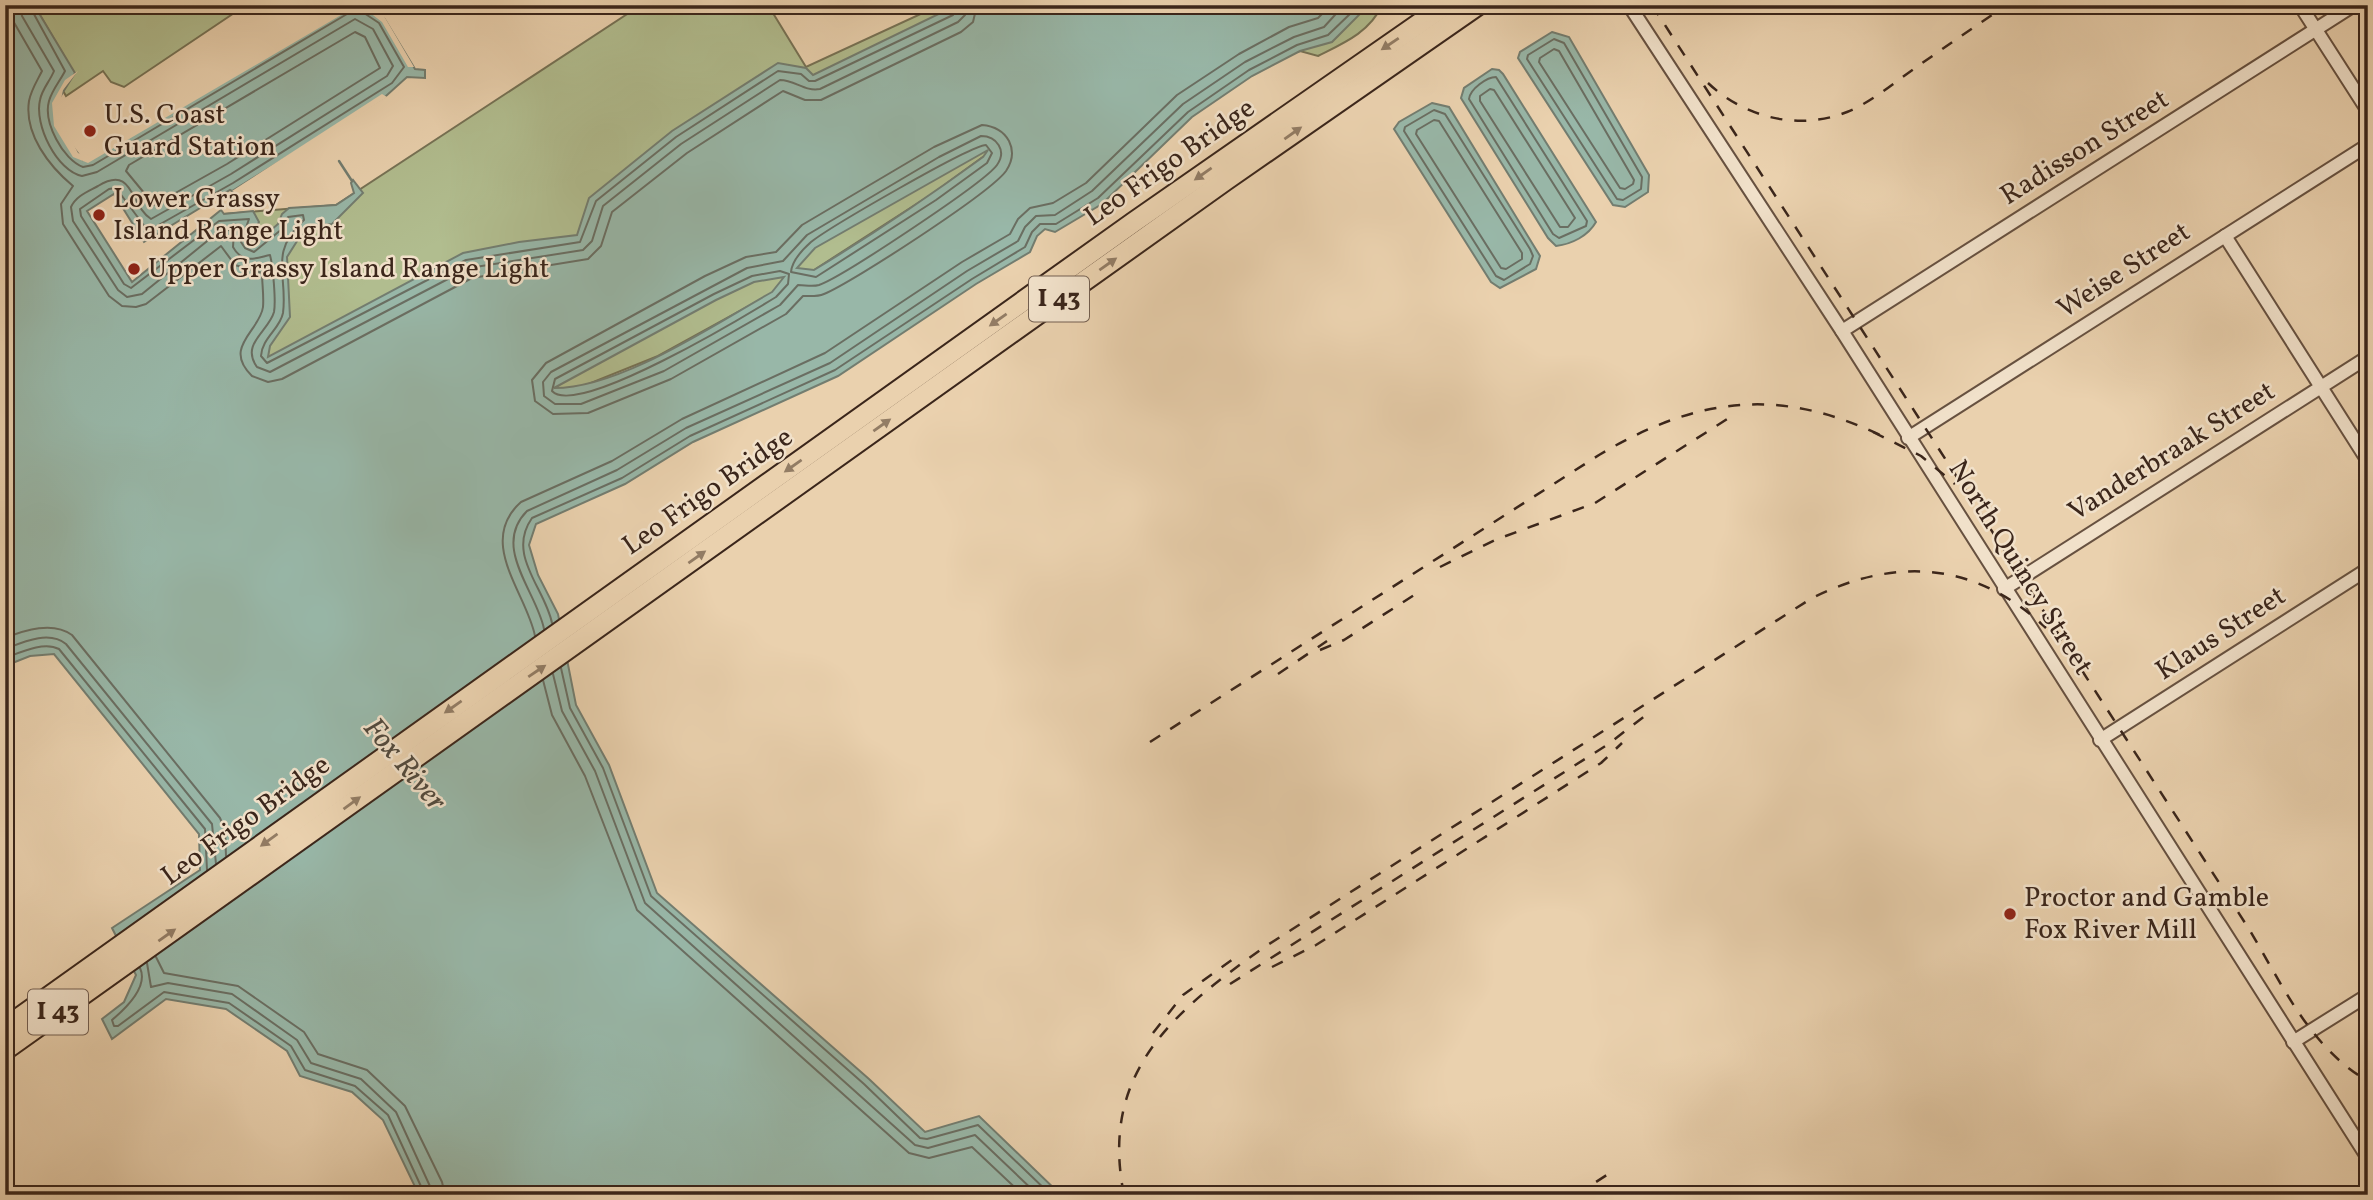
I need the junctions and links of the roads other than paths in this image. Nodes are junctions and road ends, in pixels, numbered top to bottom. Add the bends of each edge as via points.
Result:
1 (1446, 5) edge
2 (1478, 5) edge
3 (1629, 5) edge
4 (2300, 5) edge
5 (2354, 5) edge
6 (2316, 30) junction
7 (2368, 111) edge
8 (2368, 145) edge
9 (2225, 236) junction
10 (1842, 331) junction
11 (2368, 357) edge
12 (2321, 387) junction
13 (1908, 438) junction
14 (2368, 461) edge
15 (2368, 569) edge
16 (2004, 589) junction
17 (2100, 740) junction
18 (2368, 995) edge
19 (5, 1028) edge
20 (2293, 1042) junction
21 (5, 1050) edge
22 (2368, 1158) edge

1 -> 19 highway, Leo Frigo Bridge / I 43 via 1134,222
21 -> 2 highway, I 43
3 - 10 street, North Quincy Street
4 - 6 street
5 - 6 street, Radisson Street
6 - 7 street
6 - 10 street, Radisson Street
8 - 9 street, Weise Street
9 - 12 street
9 - 13 street, Weise Street
10 - 13 street, North Quincy Street
11 - 12 street, Vanderbraak Street
12 - 14 street
12 - 16 street, Vanderbraak Street
13 - 16 street, North Quincy Street
15 - 17 street, Klaus Street
16 - 17 street, North Quincy Street
17 - 20 street, North Quincy Street
18 - 20 street
20 - 22 street, North Quincy Street

